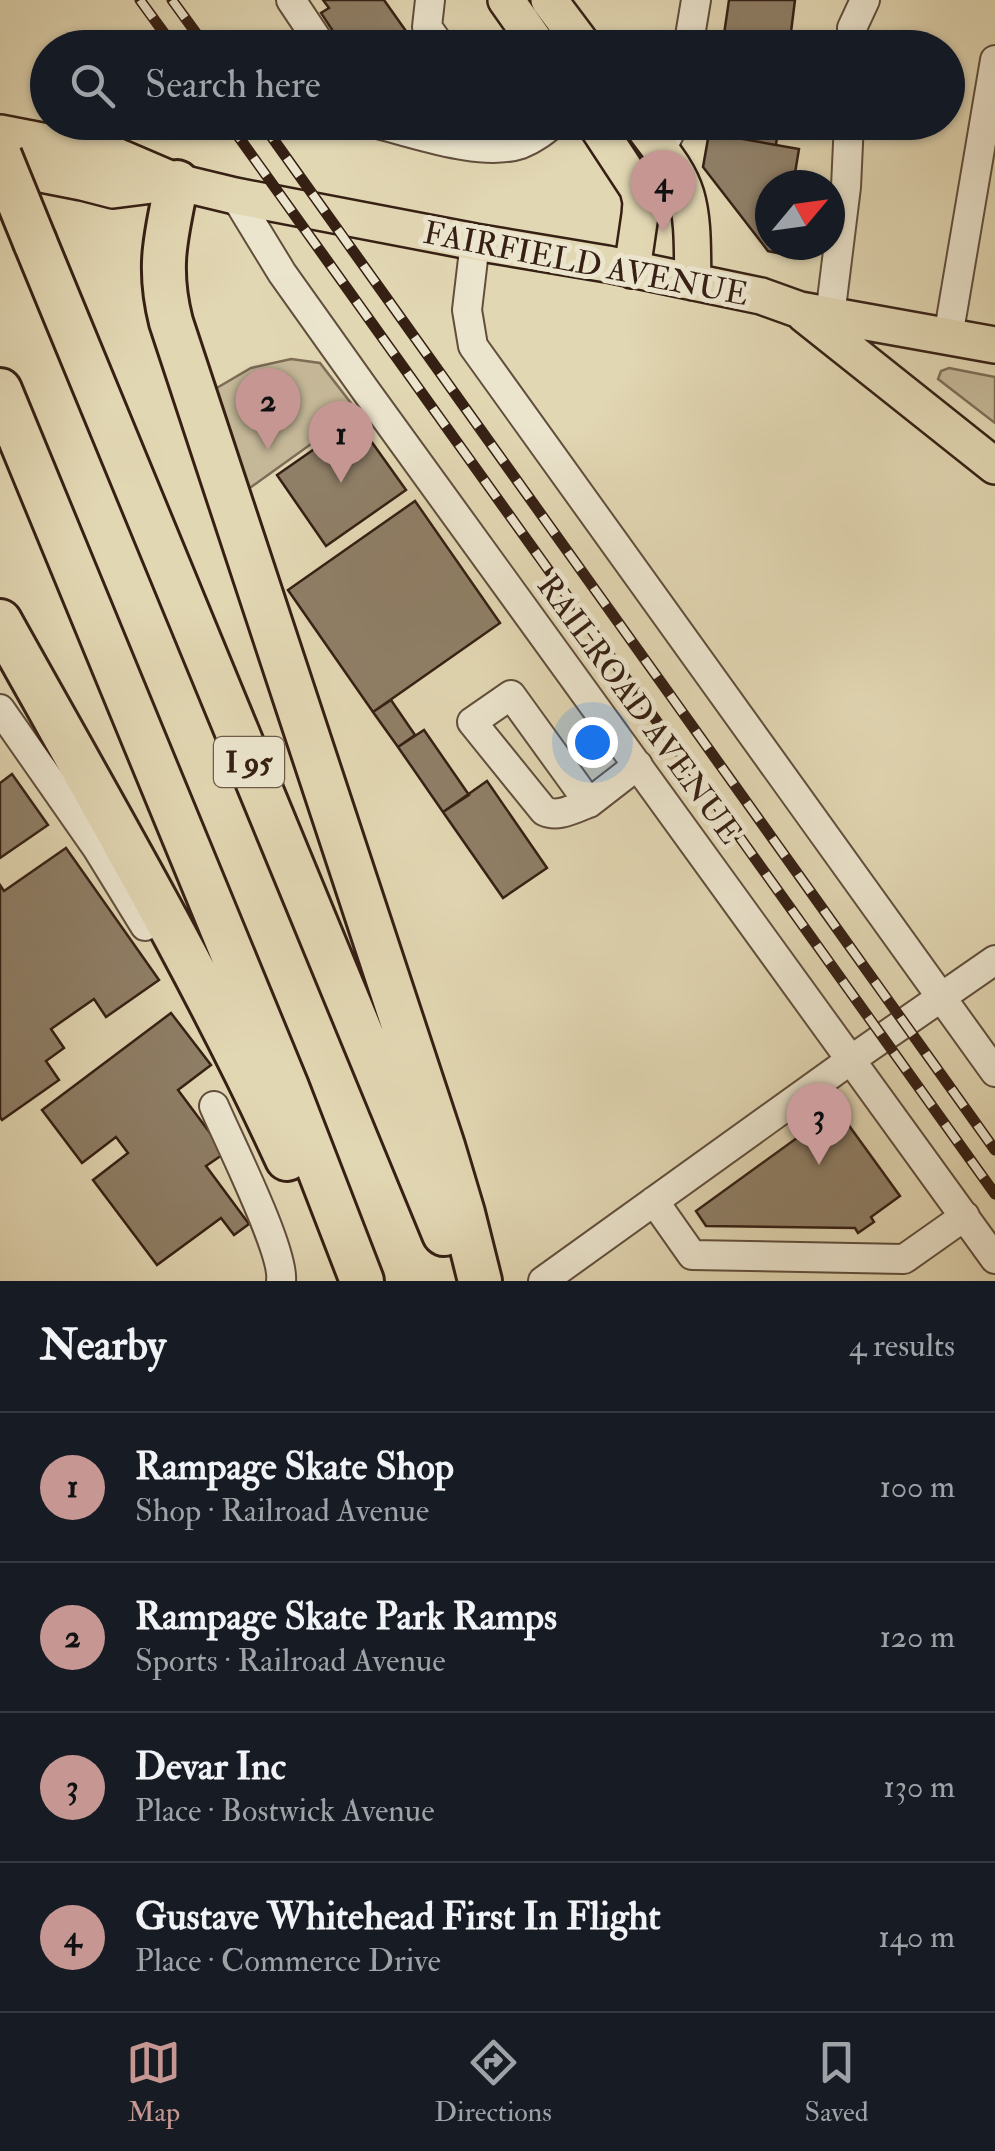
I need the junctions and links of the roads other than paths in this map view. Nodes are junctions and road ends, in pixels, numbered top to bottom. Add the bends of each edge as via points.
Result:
1 (291, 0) edge
2 (310, 0) edge
3 (549, 0) edge
4 (696, 0) edge
5 (865, 0) edge
6 (517, 4) edge
7 (311, 30) edge
8 (325, 30) edge
9 (531, 30) edge
10 (571, 30) edge
11 (691, 30) edge
12 (852, 30) edge
13 (995, 60) edge
14 (0, 134) edge
15 (30, 140) edge
16 (33, 140) edge
17 (444, 140) edge
18 (513, 140) edge
19 (530, 140) edge
20 (607, 140) edge
21 (662, 140) edge
22 (847, 140) edge
23 (517, 146) junction
24 (0, 156) edge
25 (0, 166) edge
26 (177, 182) junction
27 (235, 196) junction
28 (475, 242) junction
29 (632, 270) junction
30 (693, 282) junction
31 (815, 313) junction
32 (934, 334) junction
33 (995, 346) edge
34 (894, 386) junction
35 (0, 390) edge
36 (995, 466) edge
37 (0, 622) edge
38 (0, 708) edge
39 (638, 765) junction
40 (589, 803) dead end
41 (146, 926) dead end
42 (995, 960) edge
43 (942, 998) junction
44 (852, 1060) junction
45 (995, 1072) edge
46 (214, 1106) dead end
47 (654, 1201) junction
48 (964, 1216) junction
49 (995, 1258) edge
50 (281, 1281) edge
51 (352, 1281) edge
52 (362, 1281) edge
53 (464, 1281) edge
54 (480, 1281) edge
55 (542, 1281) edge

1 - 7 street
2 - 8 street
3 - 10 main road
4 - 11 street
5 - 12 street
6 - 9 main road
13 - 32 street
14 - 15 main road, FAIRFIELD AVENUE
16 - 26 main road, FAIRFIELD AVENUE via 114,155
17 - 23 street via 484,149
18 - 23 street
19 - 23 street
20 - 29 main road via 638,189
21 - 30 main road via 686,195
22 - 31 street via 846,187
24 - 53 highway, I 95, bridge
25 - 26 main road, FAIRFIELD AVENUE via 113,190
26 - 27 main road, FAIRFIELD AVENUE
26 - 54 highway via 162,281 171,322 437,1128
27 - 28 main road, FAIRFIELD AVENUE
27 - 39 street, RAILROAD AVENUE via 282,273
28 - 29 main road, FAIRFIELD AVENUE
28 - 43 street via 467,310 474,346
29 - 30 main road, FAIRFIELD AVENUE
30 - 31 main road, FAIRFIELD AVENUE
31 - 32 main road, FAIRFIELD AVENUE
31 - 34 main road
32 - 33 main road, FAIRFIELD AVENUE
32 - 34 main road via 904,343 893,365
34 - 36 main road
35 - 52 highway, I 95
37 - 51 highway via 199,978
38 - 41 street
39 - 40 street
39 - 44 street, RAILROAD AVENUE
42 - 43 street
43 - 44 street
43 - 45 street
44 - 47 street
44 - 48 street, RAILROAD AVENUE
46 - 50 street via 266,1224
47 - 48 street via 692,1255 904,1259
47 - 55 street
48 - 49 street, RAILROAD AVENUE

